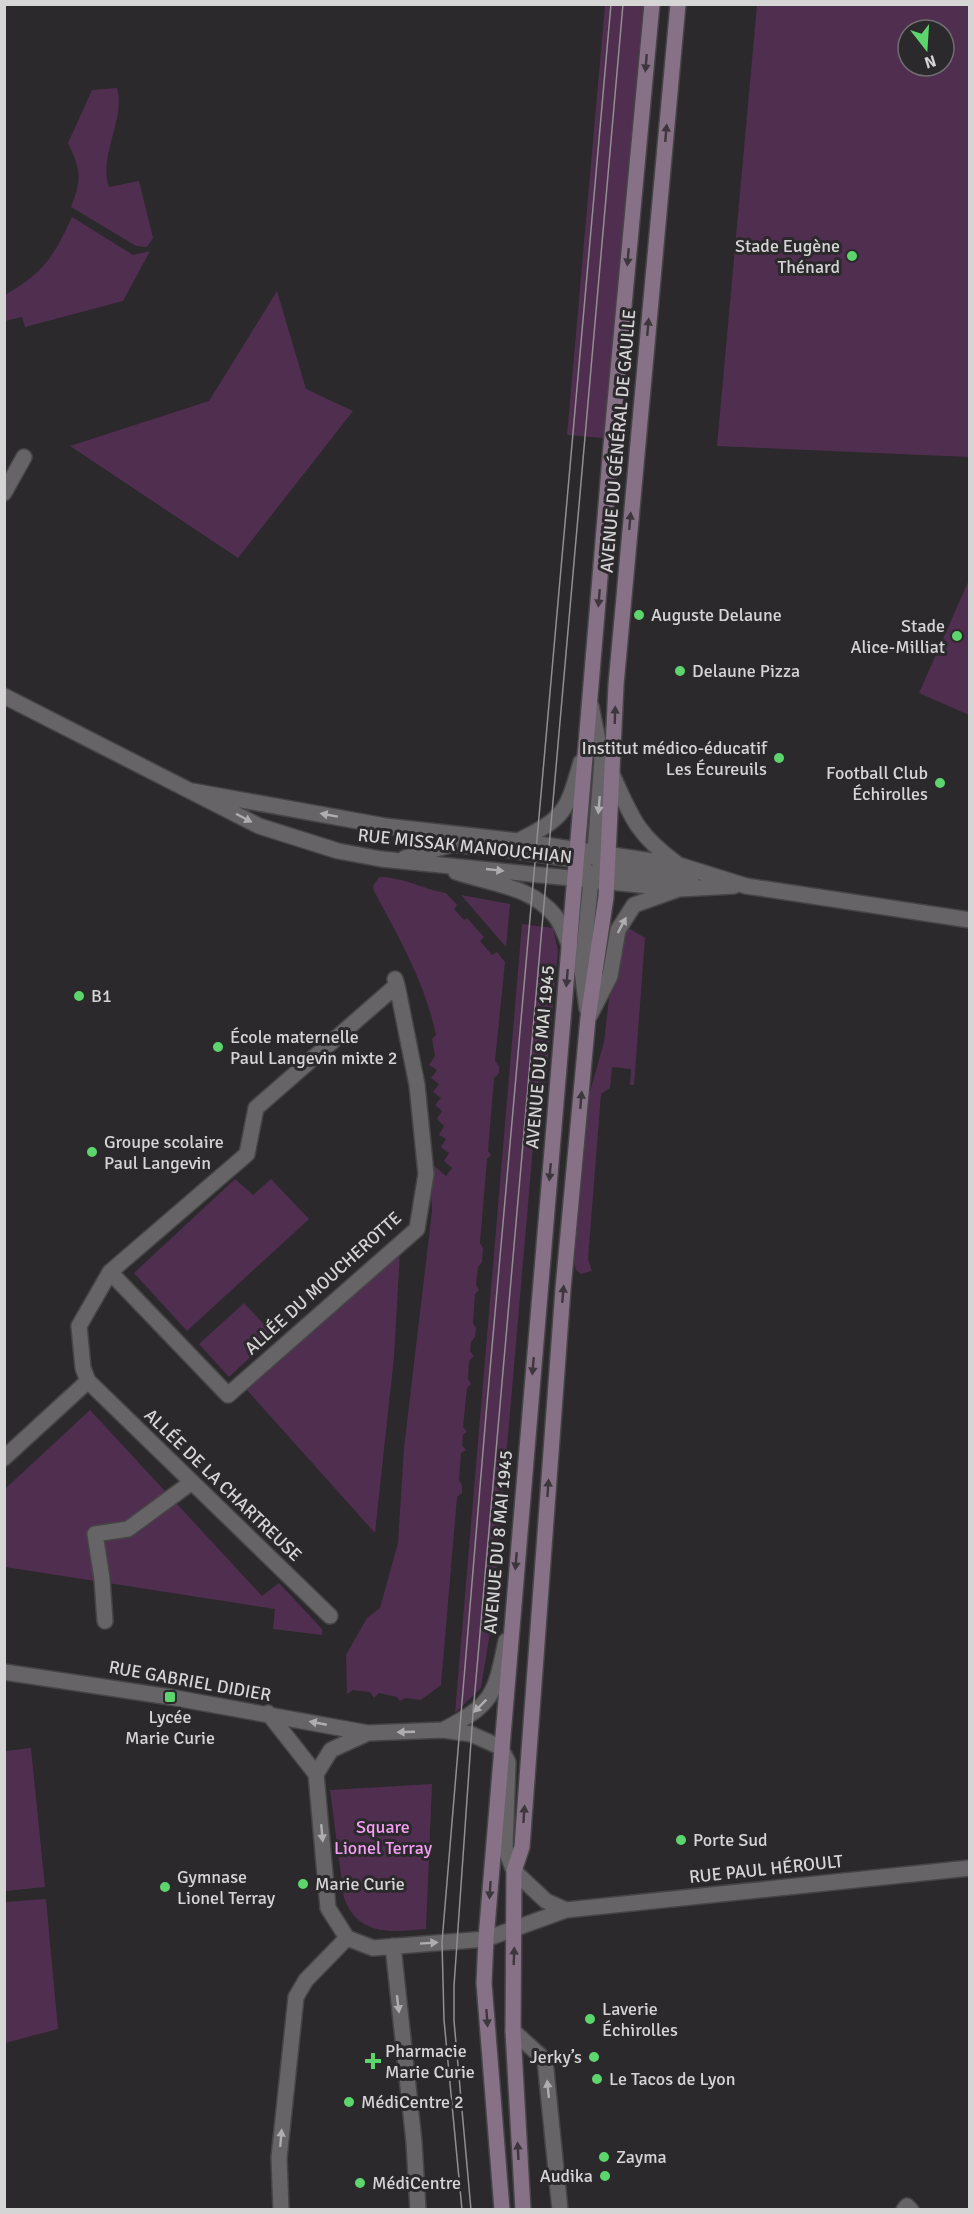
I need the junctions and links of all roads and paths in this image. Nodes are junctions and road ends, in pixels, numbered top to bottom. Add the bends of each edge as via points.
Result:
1 (652, 4) edge
2 (678, 4) edge
3 (24, 458) dead end
4 (4, 493) edge
5 (4, 696) edge
6 (591, 706) junction
7 (588, 739) junction
8 (612, 774) junction
9 (192, 791) junction
10 (518, 841) junction
11 (397, 860) junction
12 (434, 864) junction
13 (593, 865) junction
14 (679, 865) junction
15 (718, 877) junction
16 (746, 886) junction
17 (679, 889) junction
18 (969, 920) edge
19 (570, 947) junction
20 (588, 1018) junction
21 (110, 1272) junction
22 (88, 1381) junction
23 (4, 1458) edge
24 (192, 1482) junction
25 (512, 1613) junction
26 (330, 1616) dead end
27 (105, 1621) dead end
28 (4, 1672) edge
29 (268, 1713) junction
30 (443, 1730) junction
31 (368, 1733) junction
32 (500, 1748) junction
33 (316, 1774) junction
34 (969, 1868) edge
35 (514, 1871) junction
36 (566, 1910) junction
37 (514, 1928) junction
38 (347, 1938) junction
39 (486, 1939) junction
40 (393, 1946) junction
41 (513, 2031) junction
42 (281, 2210) edge
43 (418, 2210) edge
44 (502, 2210) edge
45 (523, 2210) edge
46 (560, 2210) edge
47 (904, 2210) edge
48 (911, 2210) edge

1 -> 6 main road, AVENUE DU GÉNÉRAL DE GAULLE
8 -> 2 main road, AVENUE DU GÉNÉRAL DE GAULLE via 616,685
3 - 4 street
5 - 9 street, RUE MISSAK MANOUCHIAN
6 - 7 main road, AVENUE DU GÉNÉRAL DE GAULLE
6 -> 13 street via 602,760
7 - 10 street via 569,802 559,817
7 - 13 main road, AVENUE DU GÉNÉRAL DE GAULLE
8 - 13 main road, AVENUE DU GÉNÉRAL DE GAULLE
8 - 14 street via 639,831
10 -> 9 street, RUE MISSAK MANOUCHIAN via 385,826
9 -> 11 street, RUE MISSAK MANOUCHIAN via 259,826 338,851
10 - 13 street, RUE MISSAK MANOUCHIAN
11 - 12 street, RUE MISSAK MANOUCHIAN
11 - 13 street via 453,844
12 -> 13 street, RUE MISSAK MANOUCHIAN
12 - 19 street via 521,890 557,918
13 - 14 street, RUE MISSAK MANOUCHIAN
13 - 15 street via 691,880
13 - 17 street, RUE MISSAK MANOUCHIAN
13 - 19 main road, AVENUE DU 8 MAI 1945
13 - 20 main road
14 - 15 street, RUE MISSAK MANOUCHIAN
15 - 16 street, RUE MISSAK MANOUCHIAN
16 - 17 street, RUE MISSAK MANOUCHIAN
16 - 18 street, RUE MISSAK MANOUCHIAN
20 -> 17 street via 610,976 618,930 634,905
19 -> 25 main road, AVENUE DU 8 MAI 1945
35 -> 20 main road via 522,1847
21 - 21 street, ALLÉE DU MOUCHEROTTE via 228,1395 417,1229 426,1174 417,1085 396,982 256,1108 247,1154
21 - 22 street via 79,1326
22 - 23 street
22 - 24 street, ALLÉE DE LA CHARTREUSE
24 - 26 street, ALLÉE DE LA CHARTREUSE
24 - 27 street via 128,1529 94,1534
25 -> 30 street via 497,1685 483,1705
25 - 32 main road, AVENUE DU 8 MAI 1945
28 - 29 street, RUE GABRIEL DIDIER
31 -> 29 street, RUE GABRIEL DIDIER
29 - 33 street
30 -> 31 street
30 - 32 street via 471,1734
31 - 33 street via 331,1750
32 - 35 street via 508,1762 506,1848
32 -> 39 main road, AVENUE DU 8 MAI 1945
33 -> 38 street via 328,1908
34 - 36 street, RUE PAUL HÉROULT
35 - 36 street via 546,1901
35 - 37 main road
36 - 37 street, RUE PAUL HÉROULT
37 - 39 street, RUE PAUL HÉROULT
41 -> 37 main road
38 - 40 street, RUE PAUL HÉROULT via 373,1948
42 -> 38 street via 279,2158 296,1996 306,1980
40 -> 39 street, RUE PAUL HÉROULT
39 -> 44 main road, AVENUE DU 8 MAI 1945 via 484,1983
40 -> 43 street
45 -> 41 main road
46 -> 41 street via 545,2060
47 - 48 street via 907,2206

